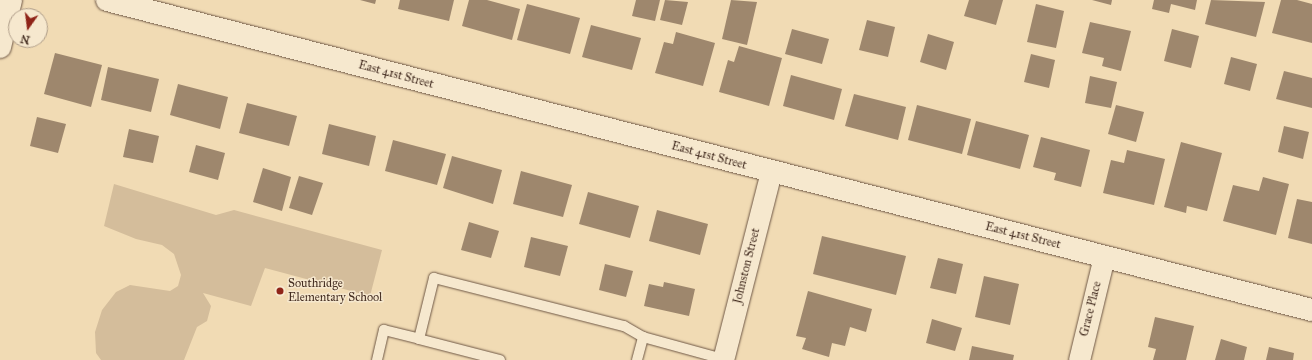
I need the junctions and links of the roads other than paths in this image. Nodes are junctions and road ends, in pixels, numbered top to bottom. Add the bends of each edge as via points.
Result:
1 (11, 0) edge
2 (107, 0) edge
3 (0, 47) edge
4 (771, 172) junction
5 (1104, 257) junction
6 (1312, 310) edge
7 (643, 337) junction
8 (419, 339) junction
9 (472, 356) edge
10 (723, 359) edge
11 (377, 360) edge
12 (500, 360) edge
13 (637, 360) edge
14 (1079, 360) edge

1 - 3 street
2 - 4 street, East 41st Street
4 - 5 street, East 41st Street
4 - 10 street, Johnston Street
5 - 6 street, East 41st Street
5 - 14 street, Grace Place
7 - 8 lane via 624,326 434,278
7 - 10 lane
7 - 13 lane
8 - 9 lane
8 - 11 lane via 384,330
9 - 12 lane

